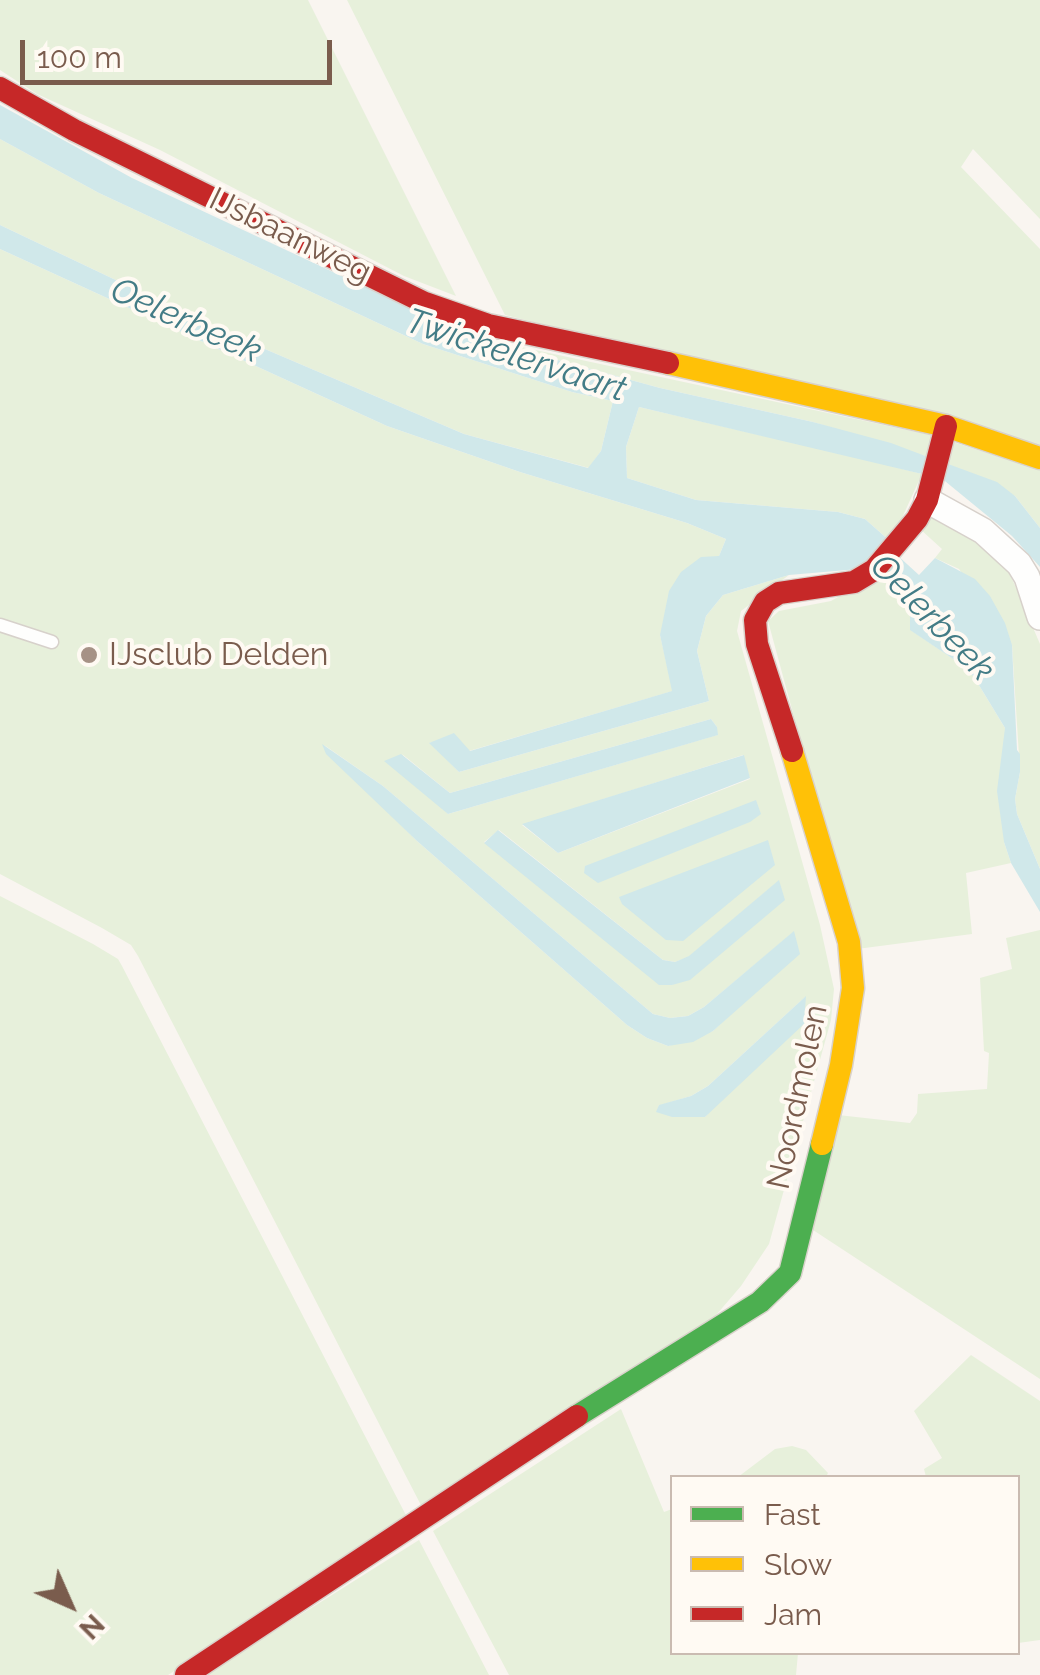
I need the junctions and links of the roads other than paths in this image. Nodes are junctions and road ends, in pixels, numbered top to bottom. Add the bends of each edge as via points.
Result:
1 (0, 88) edge
2 (946, 426) junction
3 (1040, 458) edge
4 (930, 490) junction
5 (1040, 617) edge
6 (0, 626) edge
7 (52, 642) dead end
8 (186, 1675) edge

1 - 2 street, IJsbaanweg via 425,303 488,325
2 - 3 street
2 - 4 street, Noordmolen
4 - 5 street via 1019,564
4 - 8 street, Noordmolen via 874,570 854,582 779,593 764,602 755,620 849,942 852,972 842,1065 790,1273 760,1302
6 - 7 lane

